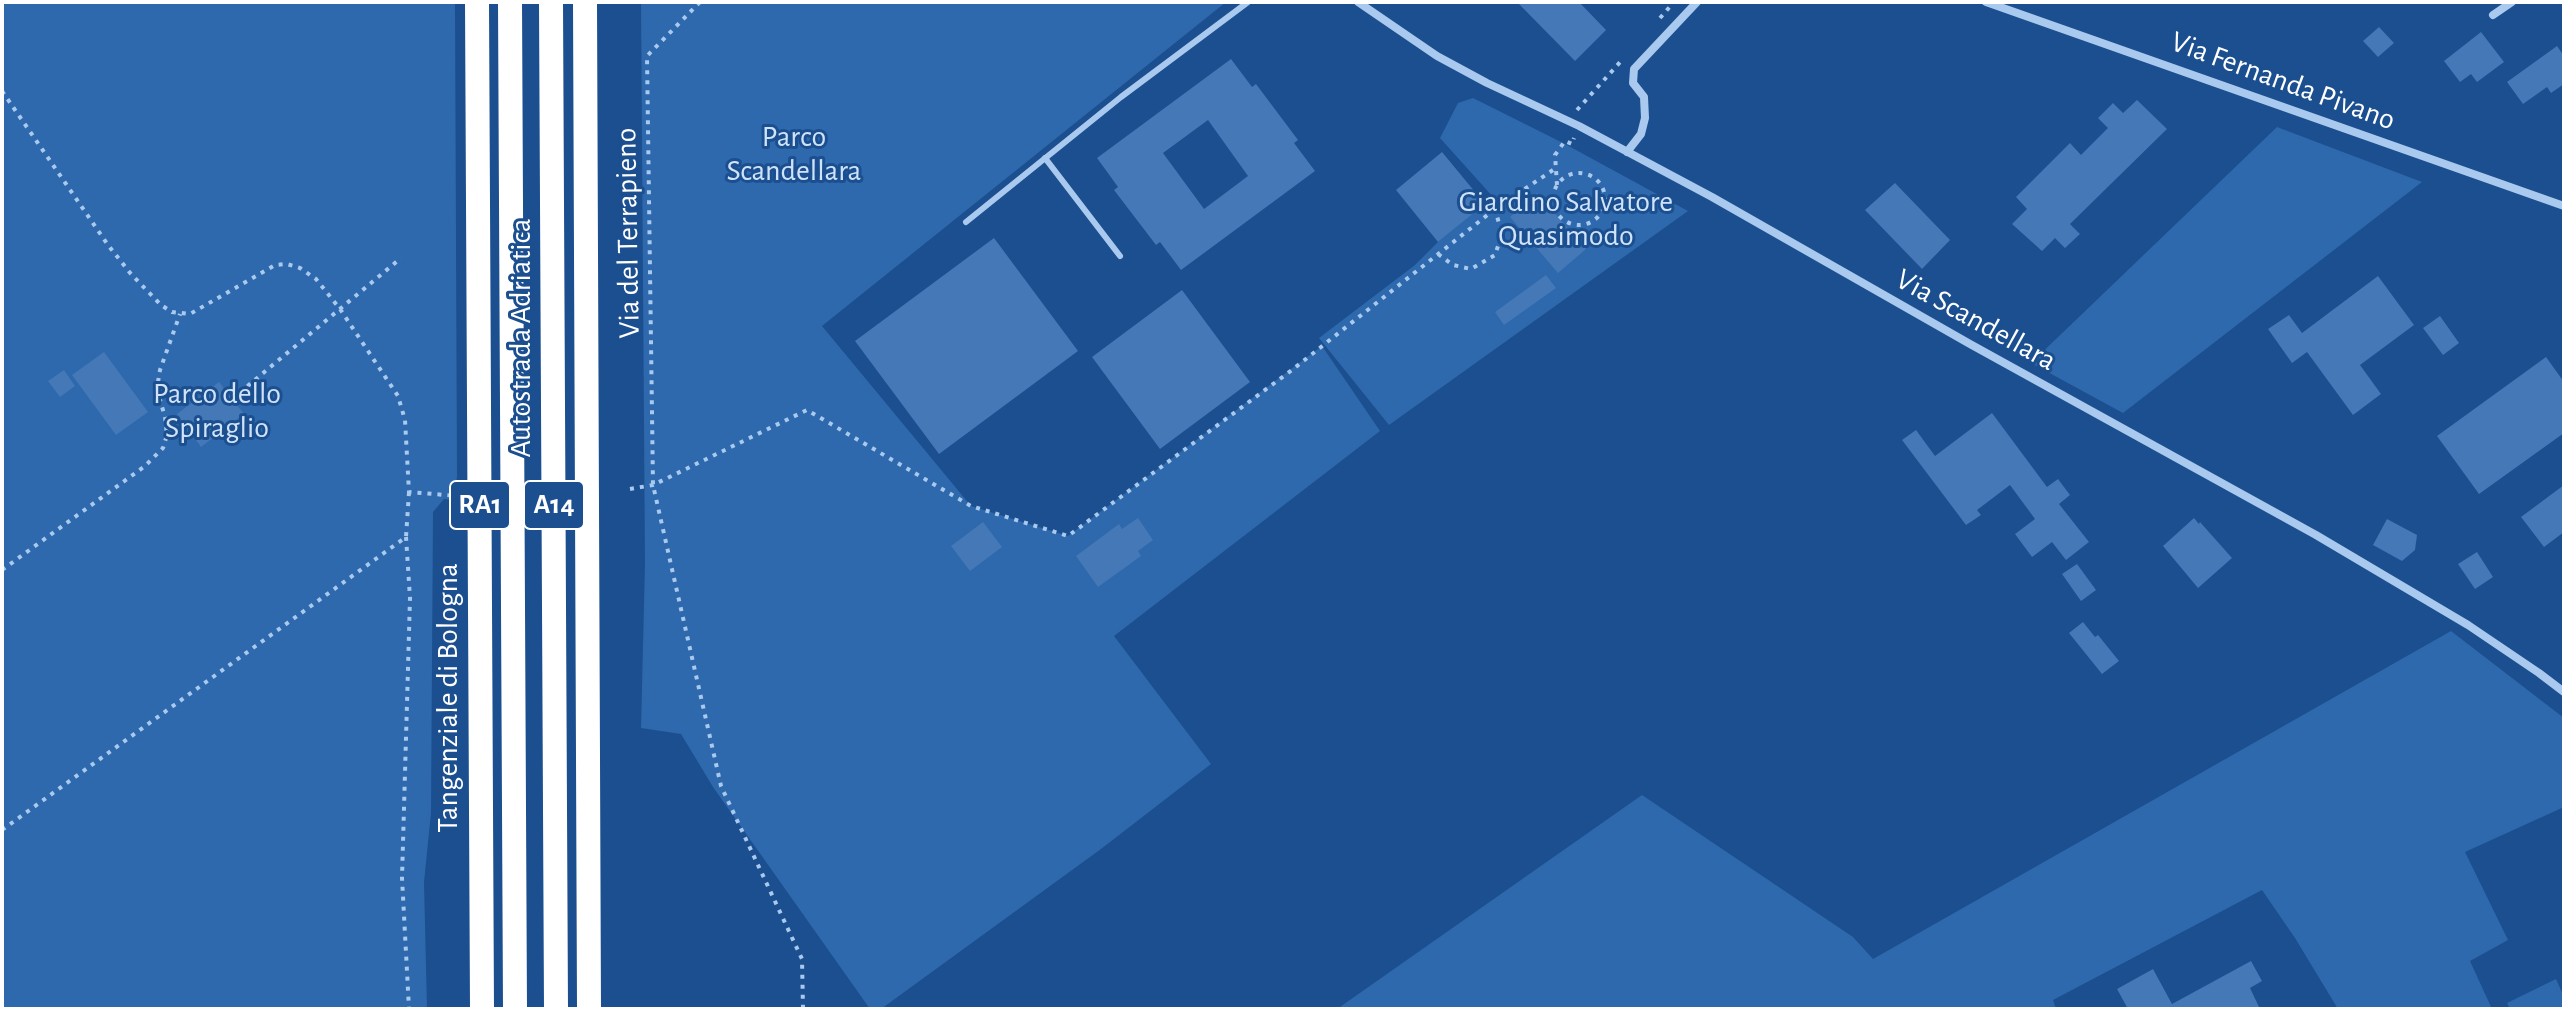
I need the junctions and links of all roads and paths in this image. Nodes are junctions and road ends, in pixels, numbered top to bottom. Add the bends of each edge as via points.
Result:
1 (477, 2) edge
2 (510, 2) edge
3 (551, 2) edge
4 (585, 2) edge
5 (700, 2) edge
6 (1248, 2) edge
7 (1358, 2) edge
8 (1697, 2) edge
9 (1986, 2) edge
10 (2512, 2) edge
11 (2493, 15) dead end
12 (2, 91) edge
13 (1561, 147) dead end
14 (1627, 152) junction
15 (1045, 158) junction
16 (1556, 168) junction
17 (1557, 185) junction
18 (2564, 206) edge
19 (1495, 209) junction
20 (966, 222) dead end
21 (1438, 254) junction
22 (1120, 256) dead end
23 (401, 258) dead end
24 (340, 309) junction
25 (180, 314) junction
26 (232, 399) dead end
27 (653, 485) junction
28 (630, 489) dead end
29 (409, 492) junction
30 (458, 496) dead end
31 (406, 537) junction
32 (2, 570) edge
33 (2564, 692) edge
34 (2, 830) edge
35 (409, 1009) edge
36 (482, 1009) edge
37 (515, 1009) edge
38 (556, 1009) edge
39 (589, 1009) edge
40 (803, 1009) edge

1 - 36 highway, Tangenziale di Bologna / RA1
2 - 37 highway, Autostrada Adriatica / A14
3 - 38 highway, Autostrada Adriatica / A14
4 - 39 highway
5 - 27 path, Via del Terrapieno via 647,56
6 - 15 lane
7 - 14 street, Via Scandellara via 1437,56
8 - 14 street via 1634,69 1633,83 1644,97 1645,118
9 - 18 street, Via Fernanda Pivano
10 - 11 street
12 - 25 path via 131,274 161,305
13 - 16 path
14 - 33 street, Via Scandellara via 2356,558 2468,625
15 - 20 lane
15 - 22 lane
16 - 17 path
16 - 19 path
17 - 17 path via 1553,202 1568,222 1584,224 1603,209 1604,192 1594,178 1578,173
19 - 21 path
19 - 21 path via 1502,234 1495,255 1471,269
21 - 27 path via 1068,536 971,506 807,410
23 - 24 path
24 - 25 path via 316,279 287,264 262,271 190,314
24 - 26 path
24 - 29 path via 398,396 405,420
25 - 32 path via 158,382 167,435 163,448
27 - 28 path
27 - 40 path, Via del Terrapieno via 721,786 802,959
29 - 30 path
29 - 31 path
31 - 34 path
31 - 35 path via 410,598 402,878

